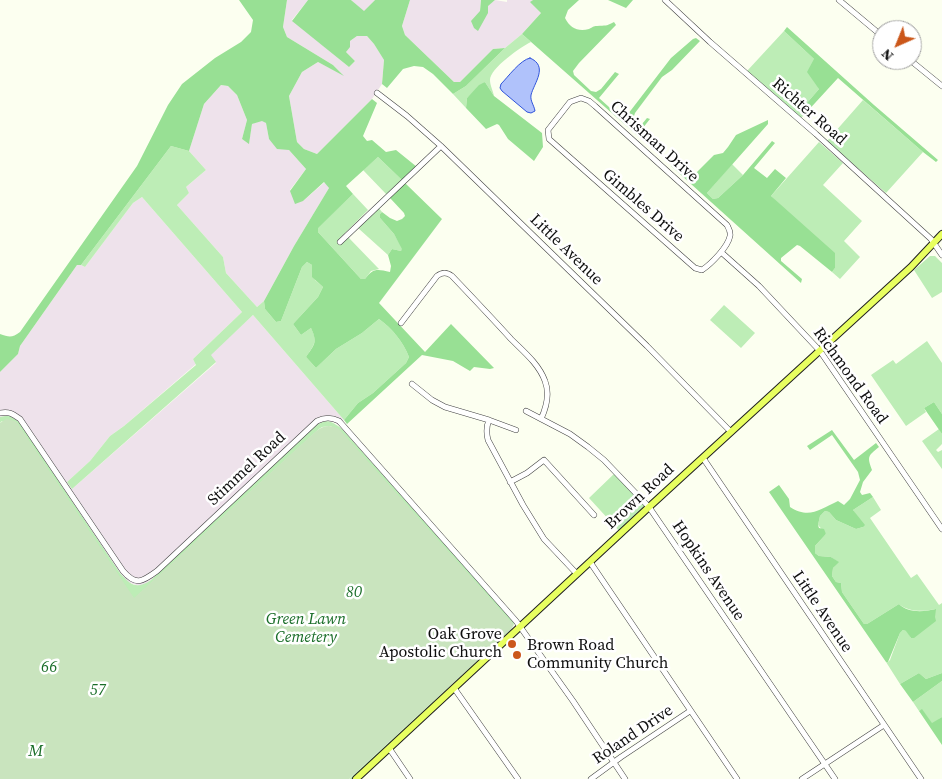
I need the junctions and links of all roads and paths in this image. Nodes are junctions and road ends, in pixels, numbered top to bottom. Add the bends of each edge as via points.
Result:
1 (665, 0) edge
2 (840, 0) edge
3 (872, 27) edge
4 (922, 70) edge
5 (942, 86) edge
6 (377, 93) dead end
7 (549, 139) joint
8 (441, 146) junction
9 (942, 234) edge
10 (340, 242) dead end
11 (934, 243) junction
12 (721, 252) junction
13 (942, 255) edge
14 (401, 323) dead end
15 (820, 351) junction
16 (412, 384) dead end
17 (526, 411) dead end
18 (0, 413) edge
19 (541, 418) junction
20 (489, 420) junction
21 (516, 430) dead end
22 (730, 432) junction
23 (703, 458) junction
24 (510, 482) junction
25 (649, 507) junction
26 (594, 515) dead end
27 (942, 529) edge
28 (590, 562) junction
29 (577, 574) junction
30 (520, 626) junction
31 (454, 688) junction
32 (690, 711) junction
33 (884, 725) junction
34 (389, 748) junction
35 (614, 762) junction
36 (825, 764) junction
37 (356, 779) edge
38 (410, 779) edge
39 (518, 779) edge
40 (591, 779) edge
41 (625, 779) edge
42 (737, 779) edge
43 (802, 779) edge
44 (835, 779) edge
45 (921, 779) edge

1 - 11 street, Richter Road
2 - 3 street
4 - 5 street
6 - 8 street, Little Avenue
7 - 12 street, Gimbles Drive via 695,268 702,270
7 - 12 street, Chrisman Drive via 548,130 570,102 581,98 589,101 727,225 730,238
8 - 10 street
8 - 22 street, Little Avenue via 634,333
9 - 11 main road, Brown Road
11 - 13 street, Richter Road
11 - 15 main road, Brown Road
12 - 15 street, Richmond Road via 759,286
14 - 19 street via 437,276 449,273 542,373 548,393
15 - 22 main road, Brown Road
15 - 27 street, Richmond Road
16 - 20 street via 445,407
17 - 19 street, Hopkins Avenue
18 - 30 street, Stimmel Road via 14,414 20,419 123,571 137,582 157,571 317,420 332,417 339,421
19 - 25 street, Hopkins Avenue via 570,434 604,460
20 - 21 street
20 - 24 street via 486,427 488,440
22 - 23 main road, Brown Road
23 - 25 main road, Brown Road
23 - 33 street, Little Avenue
24 - 26 street via 544,460
24 - 29 street via 544,539
25 - 28 main road, Brown Road
25 - 36 street, Hopkins Avenue
28 - 29 main road, Brown Road
28 - 32 street
29 - 30 main road, Brown Road
30 - 31 main road, Brown Road
30 - 35 street
31 - 34 main road, Brown Road
31 - 39 street
32 - 35 street, Roland Drive
32 - 42 street
33 - 36 street
33 - 45 street, Little Avenue
34 - 37 main road, Brown Road
34 - 38 street
35 - 40 street, Roland Drive
35 - 41 street
36 - 43 street
36 - 44 street, Hopkins Avenue

